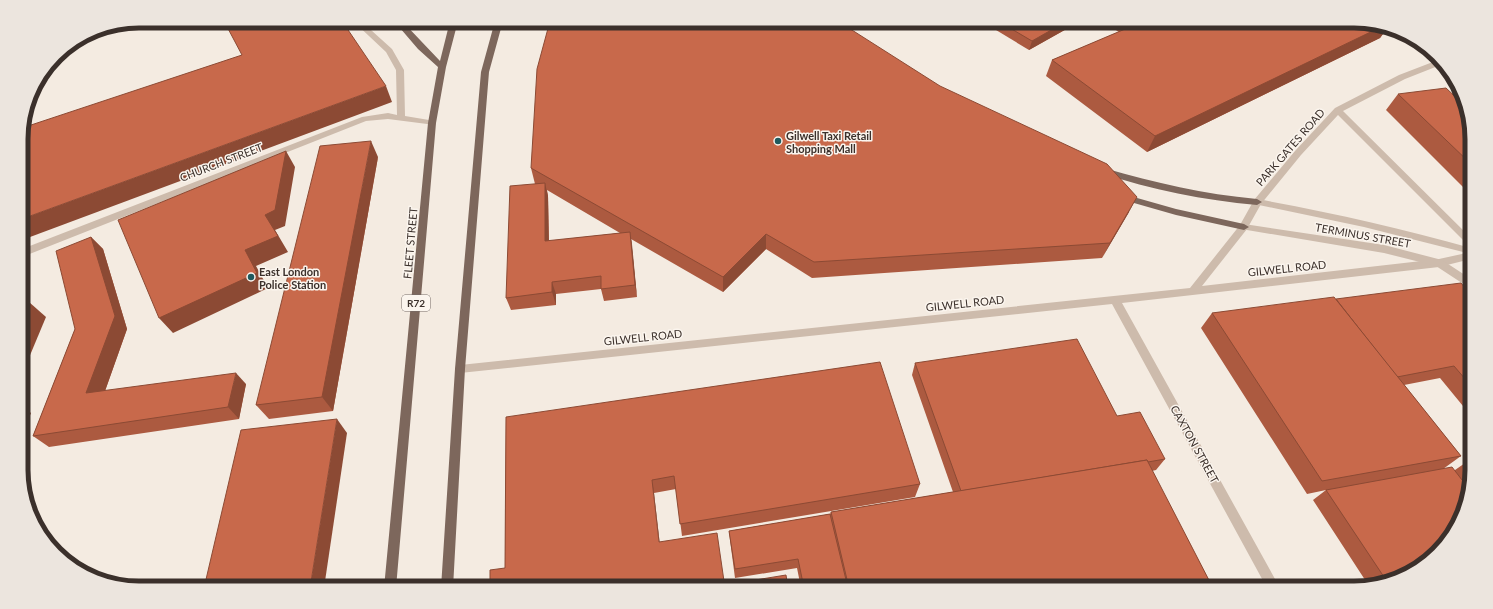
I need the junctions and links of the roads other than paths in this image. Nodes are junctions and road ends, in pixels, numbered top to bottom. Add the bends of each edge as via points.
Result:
1 (364, 28) edge
2 (404, 28) edge
3 (452, 28) edge
4 (497, 28) edge
5 (1436, 64) edge
6 (442, 66) junction
7 (1338, 110) junction
8 (401, 118) junction
9 (432, 123) junction
10 (1099, 169) edge
11 (1112, 194) edge
12 (1257, 202) junction
13 (1244, 227) junction
14 (1465, 237) edge
15 (1465, 249) edge
16 (28, 251) edge
17 (1465, 257) edge
18 (1439, 263) junction
19 (1465, 280) edge
20 (1193, 291) junction
21 (1115, 300) junction
22 (460, 369) junction
23 (391, 581) edge
24 (447, 581) edge
25 (1270, 581) edge

1 - 8 street via 389,51 400,70
2 - 6 main road
3 - 6 main road, FLEET STREET / R72
4 - 22 main road via 485,72
5 - 7 street, PARK GATES ROAD via 1402,77
6 - 9 main road, FLEET STREET / R72
7 - 12 street, PARK GATES ROAD
7 - 14 street
8 - 9 street, CHURCH STREET
8 - 16 street, CHURCH STREET via 388,116 365,119
9 - 23 main road, FLEET STREET / R72
10 - 12 main road via 1159,188 1216,199
11 - 13 main road
12 - 13 street, PARK GATES ROAD
12 - 15 street, TERMINUS STREET via 1329,215
13 - 18 street, TERMINUS STREET via 1384,249
13 - 20 street, PARK GATES ROAD
17 - 18 street, GILWELL ROAD
18 - 19 street, TERMINUS STREET
18 - 20 street, GILWELL ROAD
20 - 21 street, GILWELL ROAD
21 - 22 street, GILWELL ROAD
21 - 25 street, CAXTON STREET
22 - 24 main road

